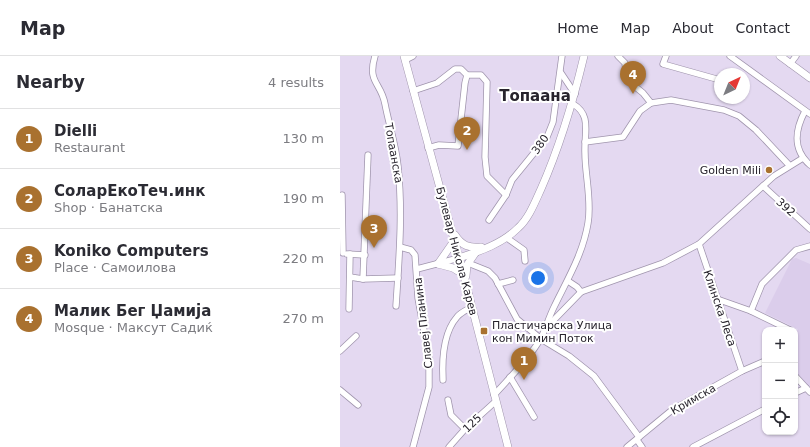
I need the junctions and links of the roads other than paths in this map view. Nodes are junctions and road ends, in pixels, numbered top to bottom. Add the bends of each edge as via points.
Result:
1 (375, 56) edge
2 (413, 56) edge
3 (562, 56) edge
4 (584, 56) edge
5 (618, 56) edge
6 (666, 56) edge
7 (730, 56) edge
8 (780, 56) edge
9 (796, 56) edge
10 (404, 58) edge
11 (790, 64) junction
12 (561, 73) junction
13 (467, 75) junction
14 (714, 78) edge
15 (810, 78) edge
16 (413, 91) junction
17 (575, 94) junction
18 (651, 103) junction
19 (573, 104) junction
20 (808, 113) edge
21 (585, 142) junction
22 (428, 148) junction
23 (368, 155) dead end
24 (802, 158) junction
25 (789, 165) junction
26 (810, 165) edge
27 (763, 186) junction
28 (342, 195) dead end
29 (506, 195) junction
30 (489, 220) dead end
31 (810, 229) edge
32 (451, 230) junction
33 (507, 238) junction
34 (454, 241) junction
35 (699, 244) junction
36 (810, 246) edge
37 (400, 247) junction
38 (491, 247) junction
39 (477, 252) junction
40 (341, 253) edge
41 (350, 254) junction
42 (365, 254) junction
43 (459, 258) junction
44 (525, 261) dead end
45 (468, 263) junction
46 (438, 264) junction
47 (417, 269) junction
48 (350, 277) junction
49 (464, 277) junction
50 (398, 278) junction
51 (363, 279) junction
52 (513, 280) dead end
53 (568, 282) junction
54 (498, 284) junction
55 (581, 292) junction
56 (717, 299) junction
57 (396, 306) dead end
58 (472, 307) junction
59 (349, 309) dead end
60 (751, 311) junction
61 (784, 327) edge
62 (544, 329) junction
63 (356, 336) dead end
64 (540, 339) junction
65 (340, 351) edge
66 (762, 362) edge
67 (742, 371) junction
68 (510, 377) junction
69 (798, 379) edge
70 (443, 380) dead end
71 (340, 390) edge
72 (808, 390) edge
73 (798, 392) edge
74 (495, 398) junction
75 (448, 400) dead end
76 (358, 405) dead end
77 (762, 411) edge
78 (534, 417) dead end
79 (465, 429) junction
80 (638, 438) junction
81 (413, 447) edge
82 (449, 447) edge
83 (508, 447) edge
84 (627, 447) edge
85 (642, 447) edge
86 (693, 447) edge

1 - 37 street, Топаанска via 371,69 374,81 384,97 398,165
2 - 10 street
3 - 12 street, 380
4 - 17 street
5 - 18 street via 625,63 627,80
6 - 14 street via 663,64
7 - 20 street
8 - 11 street
9 - 11 street
10 - 16 street, Булевар Никола Карев
11 - 15 street
12 - 17 street
12 - 29 street, 380 via 553,122 547,138 512,180
13 - 16 street via 461,69 455,68 436,83
13 - 22 street via 458,146 439,145
13 - 29 street via 481,75 487,82 487,176
16 - 22 street, Булевар Никола Карев
17 - 19 street
18 - 21 street via 640,111 623,137
18 - 25 street via 671,100 731,111 756,130
19 - 21 street, 125 via 584,113
19 - 33 street via 535,202 519,228
20 - 24 street via 797,131
21 - 53 street, 125 via 589,222 580,254
22 - 32 street, Булевар Никола Карев
23 - 42 street
24 - 25 street
24 - 26 street
25 - 27 street
27 - 31 street, 392
27 - 35 street
28 - 40 street
29 - 30 street, 380
32 - 34 street, Булевар Никола Карев
32 - 38 street via 460,243 471,248
33 - 38 street
33 - 44 street via 521,246
34 - 43 street, Булевар Никола Карев
34 - 46 street
35 - 55 street via 663,263
35 - 56 street, Клинска Леса
36 - 60 street via 796,250 762,284
37 - 47 street, Славеј Планина via 413,251
37 - 50 street, Топаанска
38 - 39 street
39 - 43 street
39 - 45 street
40 - 41 street
41 - 42 street
41 - 48 street
42 - 51 street
43 - 46 street, Славеј Планина
43 - 49 street, Булевар Никола Карев
45 - 49 street
45 - 54 street via 488,271
46 - 47 street, Славеј Планина
46 - 49 street via 453,268
47 - 81 street, Славеј Планина via 418,298 429,358 429,387
48 - 51 street
48 - 59 street
49 - 58 street, Булевар Никола Карев
50 - 51 street
50 - 57 street, Топаанска
52 - 54 street
53 - 55 street
53 - 62 street, 125
54 - 64 street via 514,316
55 - 62 street
56 - 60 street
56 - 67 street, Клинска Леса
58 - 70 street via 458,316 451,327 443,355
58 - 74 street, Булевар Никола Карев
60 - 61 street
62 - 64 street, 125
63 - 65 street
64 - 68 street, 125
64 - 80 street via 569,356 594,376
66 - 67 street, Кримска
67 - 80 street, Кримска via 672,410
68 - 74 street, 125
68 - 78 street
69 - 72 street
71 - 76 street
72 - 73 street
74 - 79 street, 125
74 - 83 street, Булевар Никола Карев
75 - 79 street via 451,415
77 - 86 street
79 - 82 street, 125
80 - 84 street, Кримска
80 - 85 street

